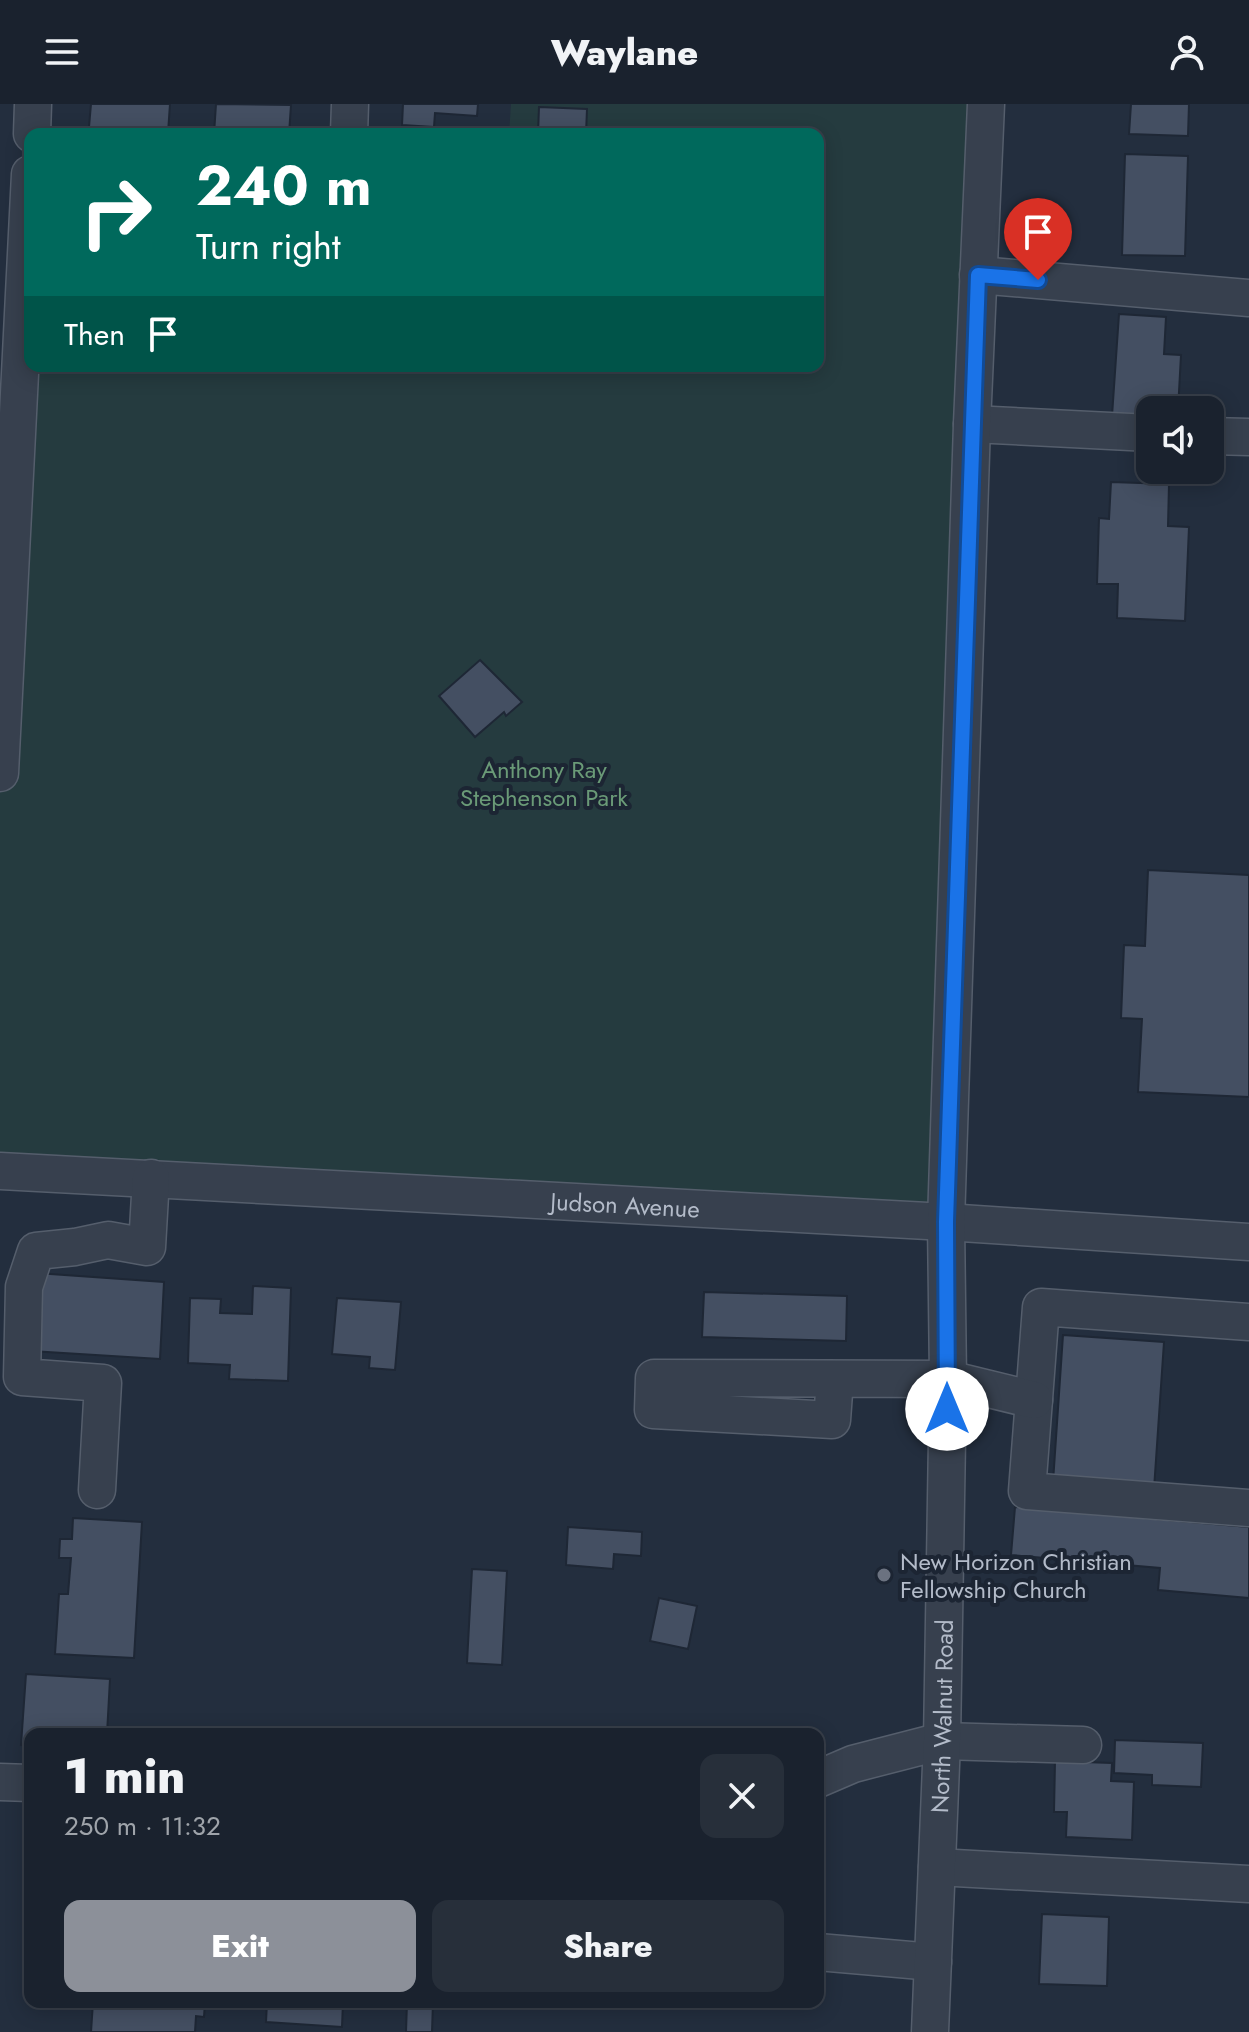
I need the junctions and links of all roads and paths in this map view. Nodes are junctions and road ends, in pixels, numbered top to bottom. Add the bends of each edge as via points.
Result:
1 (33, 104) edge
2 (350, 104) edge
3 (986, 104) edge
4 (32, 128) edge
5 (349, 128) edge
6 (24, 227) edge
7 (978, 275) junction
8 (1249, 298) edge
9 (12, 333) edge
10 (972, 424) junction
11 (1136, 432) edge
12 (1224, 436) edge
13 (1249, 437) edge
14 (0, 773) edge
15 (0, 1171) edge
16 (151, 1178) junction
17 (946, 1222) junction
18 (1249, 1242) edge
19 (1249, 1322) edge
20 (835, 1379) dead end
21 (948, 1379) junction
22 (1034, 1400) junction
23 (97, 1490) dead end
24 (1249, 1508) edge
25 (942, 1741) junction
26 (1083, 1745) dead end
27 (824, 1776) edge
28 (0, 1782) edge
29 (24, 1783) edge
30 (937, 1867) junction
31 (1249, 1884) edge
32 (824, 1953) edge
33 (933, 1962) junction
34 (930, 2032) edge

1 - 4 street
2 - 5 street
3 - 7 street, North Walnut Road
6 - 9 street
7 - 8 street
7 - 10 street, North Walnut Road
9 - 14 street
10 - 11 street
10 - 17 street, North Walnut Road
12 - 13 street
15 - 16 street, Judson Avenue
16 - 17 street, Judson Avenue
16 - 23 street via 147,1247 108,1240 36,1251 24,1287 22,1377 103,1383
17 - 18 street, Judson Avenue
17 - 21 street, North Walnut Road
19 - 22 street via 1041,1307
20 - 21 street
21 - 22 street
21 - 25 street, North Walnut Road
22 - 24 street via 1027,1491
25 - 26 street
25 - 27 street
25 - 30 street, North Walnut Road
28 - 29 street
30 - 31 street
30 - 33 street, North Walnut Road
32 - 33 street
33 - 34 street, North Walnut Road

